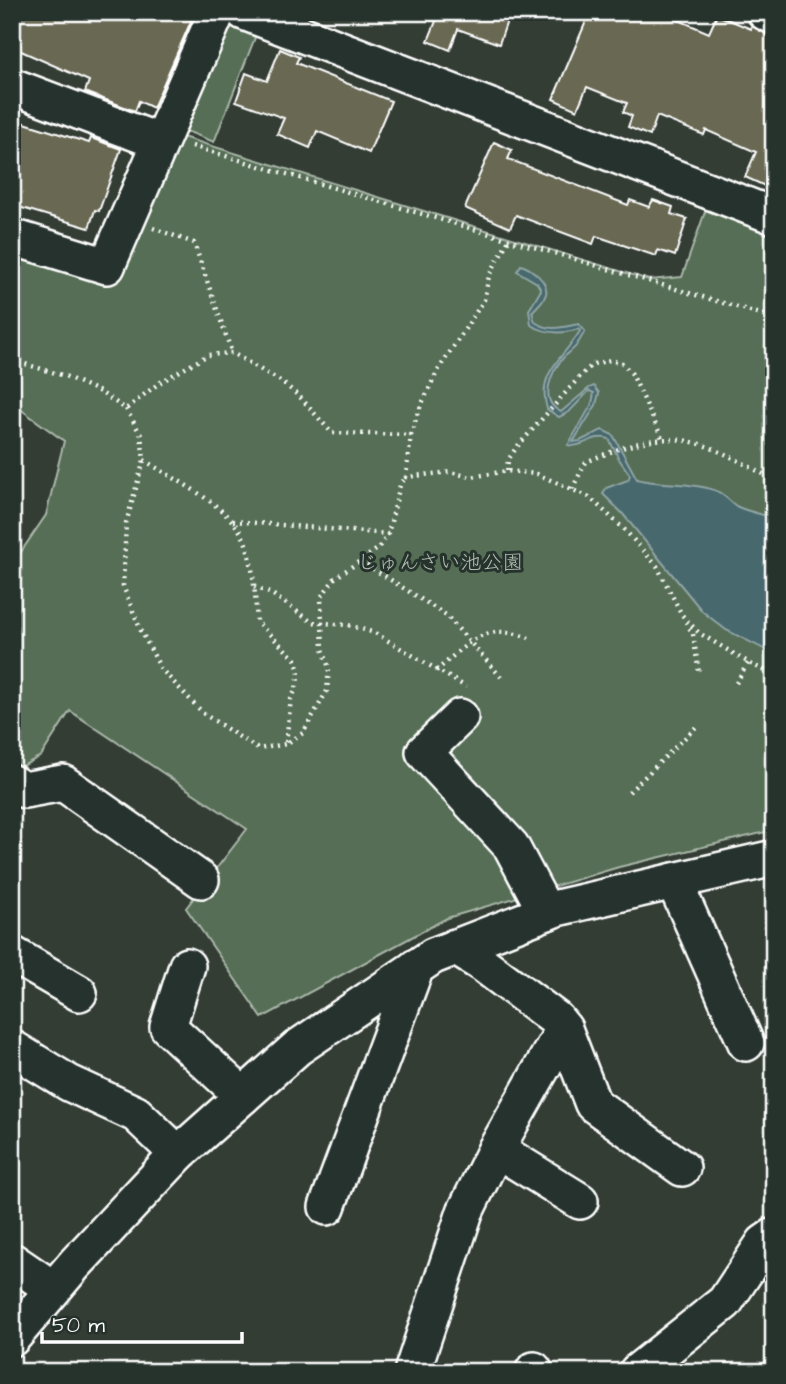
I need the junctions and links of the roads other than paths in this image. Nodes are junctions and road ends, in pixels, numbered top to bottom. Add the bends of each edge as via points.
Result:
1 (217, 12) edge
2 (244, 12) edge
3 (765, 12) edge
4 (774, 16) edge
5 (12, 86) edge
6 (173, 150) junction
7 (774, 216) edge
8 (12, 237) edge
9 (465, 704) road end
10 (12, 783) edge
11 (774, 859) edge
12 (201, 880) dead end
13 (674, 881) junction
14 (546, 912) junction
15 (455, 947) junction
16 (12, 954) edge
17 (187, 965) dead end
18 (416, 967) junction
19 (79, 993) dead end
20 (564, 1029) junction
21 (746, 1043) dead end
22 (12, 1048) edge
23 (243, 1096) junction
24 (496, 1149) junction
25 (178, 1154) junction
26 (682, 1168) dead end
27 (580, 1201) dead end
28 (327, 1206) dead end
29 (774, 1236) edge
30 (12, 1261) edge
31 (53, 1289) junction
32 (12, 1338) edge
33 (412, 1372) edge
34 (637, 1372) edge

1 - 6 street
2 - 7 street
3 - 4 street
5 - 6 street
6 - 8 street via 107,266
9 - 14 street via 424,752 511,846
10 - 12 street via 24,790 64,783
11 - 13 street
13 - 14 street
13 - 21 street
14 - 15 street
15 - 18 street
15 - 20 street
16 - 19 street
17 - 23 street via 168,1027
18 - 23 street via 297,1048
18 - 28 street
20 - 24 street
20 - 26 street via 593,1104
22 - 25 street via 69,1083 136,1114
23 - 25 street
24 - 27 street
24 - 33 street via 465,1212
25 - 31 street
29 - 34 street via 764,1243 725,1302
30 - 31 street
31 - 32 street

